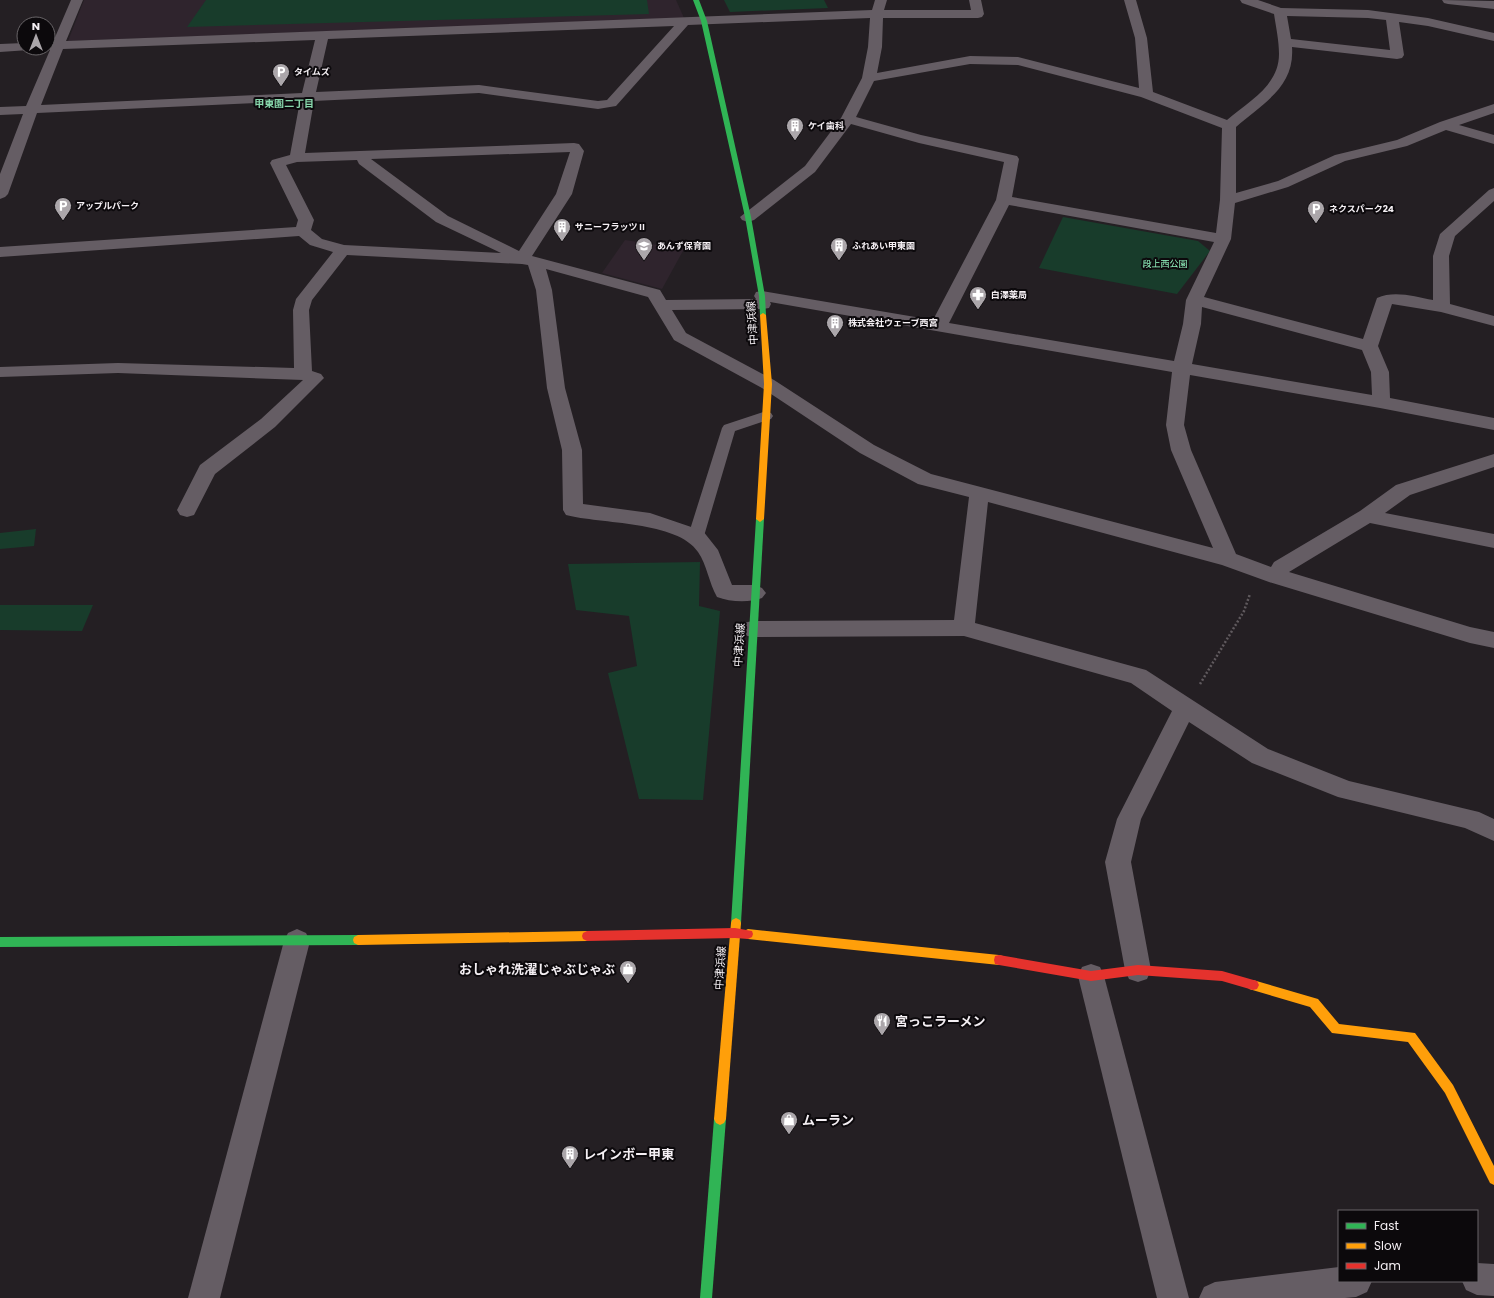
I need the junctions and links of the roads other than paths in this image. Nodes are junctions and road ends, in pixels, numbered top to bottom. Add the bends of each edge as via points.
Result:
1 (76, 0) edge
2 (696, 0) edge
3 (881, 0) edge
4 (975, 0) edge
5 (1130, 0) edge
6 (1246, 0) edge
7 (1304, 0) edge
8 (1448, 0) edge
9 (1494, 5) edge
10 (1280, 12) junction
11 (877, 14) junction
12 (1308, 14) junction
13 (1392, 18) junction
14 (704, 21) junction
15 (684, 22) junction
16 (322, 37) junction
17 (1494, 37) edge
18 (56, 40) edge
19 (1285, 42) junction
20 (56, 46) edge
21 (16, 47) edge
22 (0, 48) edge
23 (50, 56) edge
24 (869, 78) junction
25 (1146, 94) junction
26 (308, 97) junction
27 (32, 108) junction
28 (1494, 108) edge
29 (0, 111) edge
30 (848, 119) junction
31 (1445, 125) junction
32 (1229, 126) junction
33 (1494, 140) edge
34 (364, 156) junction
35 (297, 158) junction
36 (4, 177) edge
37 (1494, 193) edge
38 (0, 194) edge
39 (1004, 200) junction
40 (1228, 200) junction
41 (748, 216) junction
42 (303, 230) junction
43 (1223, 239) junction
44 (343, 250) junction
45 (0, 252) edge
46 (528, 260) junction
47 (763, 300) junction
48 (1194, 300) junction
49 (661, 305) junction
50 (1442, 307) junction
51 (1494, 321) edge
52 (939, 326) junction
53 (1369, 346) junction
54 (1182, 367) junction
55 (0, 372) edge
56 (303, 374) junction
57 (768, 384) junction
58 (1380, 402) junction
59 (766, 416) junction
60 (1494, 424) edge
61 (1494, 460) edge
62 (979, 494) junction
63 (187, 510) dead end
64 (1367, 516) junction
65 (696, 536) junction
66 (1494, 541) edge
67 (1228, 559) junction
68 (1267, 574) junction
69 (755, 593) junction
70 (964, 628) junction
71 (752, 629) junction
72 (1494, 640) edge
73 (1185, 708) junction
74 (1494, 831) edge
75 (734, 933) junction
76 (297, 941) junction
77 (0, 942) edge
78 (1138, 970) junction
79 (1091, 976) junction
80 (1494, 1179) edge
81 (1478, 1279) edge
82 (1494, 1280) edge
83 (1348, 1282) edge
84 (204, 1298) edge
85 (706, 1298) edge
86 (1173, 1298) edge
87 (1215, 1298) edge

1 - 18 street
2 - 14 street, 中津浜線
3 - 11 street
4 - 11 street via 978,14
5 - 25 street via 1141,38
6 - 10 street
7 - 12 street
8 - 9 street
10 - 12 street
10 - 19 street
11 - 14 street
11 - 24 street via 875,47
12 - 13 street via 1368,14
13 - 17 street via 1428,22
13 - 19 street via 1397,55
14 - 15 street
14 - 41 street, 中津浜線
15 - 16 street
15 - 26 street via 611,103 598,105 479,89
16 - 20 street
16 - 26 street
19 - 32 street via 1285,62 1281,76 1271,90
21 - 22 street
23 - 27 street
24 - 25 street via 970,60 1018,61
24 - 30 street
25 - 32 street
26 - 27 street
26 - 35 street
27 - 29 street
27 - 36 street
28 - 31 street
30 - 39 street via 919,139 1012,159
30 - 41 street via 810,169
31 - 33 street
31 - 40 street via 1402,143 1340,158 1283,184
32 - 40 street
34 - 35 street
34 - 46 street via 364,161 442,219
34 - 46 street via 574,147 577,151 564,194
35 - 42 street via 277,163 306,220
36 - 38 street
37 - 50 street via 1448,234 1441,256
39 - 43 street
39 - 52 street
40 - 43 street
41 - 47 street, 中津浜線
42 - 44 street via 316,242
42 - 45 street
43 - 48 street
44 - 46 street
44 - 56 street via 304,299 301,310
46 - 49 street via 654,294
46 - 65 street via 544,290 556,388 572,450 573,510 650,520
47 - 49 street
47 - 52 street
47 - 57 street, 中津浜線
48 - 53 street
48 - 54 street via 1192,324
49 - 57 street via 680,336
50 - 51 street
50 - 53 street via 1389,299 1383,302
52 - 54 street
53 - 58 street via 1378,363 1382,380
54 - 58 street
54 - 67 street via 1175,424 1181,450
55 - 56 street via 118,368
56 - 63 street via 315,378 268,423 208,470
57 - 59 street, 中津浜線
57 - 62 street via 867,449 918,476
58 - 60 street
59 - 65 lane via 729,428
59 - 69 street, 中津浜線
61 - 64 street via 1403,490
62 - 67 street
62 - 70 street
64 - 66 street
64 - 68 street
65 - 69 street via 708,550 724,592
67 - 68 street
68 - 72 street
69 - 71 street, 中津浜線
70 - 71 street
70 - 73 street via 1138,676
71 - 75 street, 中津浜線
73 - 74 street via 1260,756 1347,790 1470,818
73 - 78 street via 1129,818 1118,862
75 - 76 street
75 - 79 street via 984,958
75 - 85 street, 中津浜線
76 - 77 street
76 - 84 street
78 - 79 street
78 - 80 street via 1222,976 1314,1003 1336,1029 1411,1037 1449,1089
79 - 86 street
81 - 82 street
83 - 87 street

